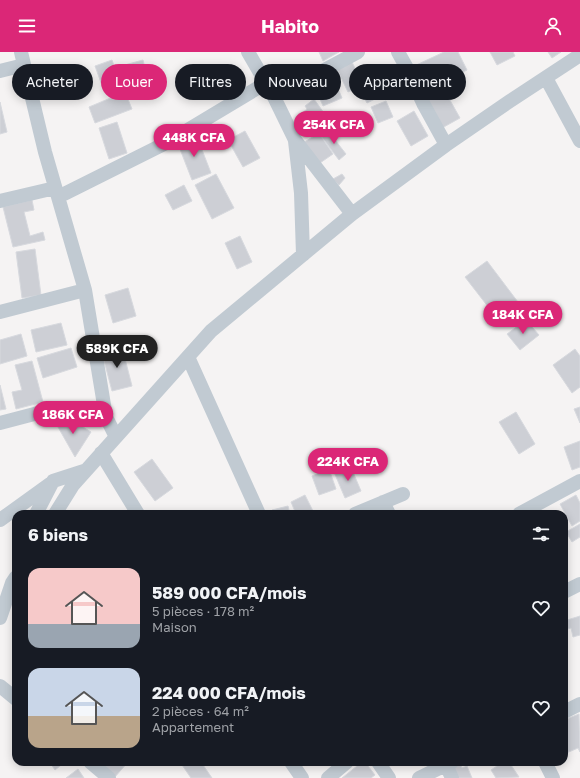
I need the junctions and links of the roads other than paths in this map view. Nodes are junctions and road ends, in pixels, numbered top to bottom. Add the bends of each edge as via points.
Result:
1 (248, 52) edge
2 (358, 52) edge
3 (398, 52) edge
4 (580, 55) edge
5 (23, 59) edge
6 (255, 64) edge
7 (336, 64) edge
8 (0, 71) edge
9 (546, 78) junction
10 (254, 91) edge
11 (275, 100) edge
12 (295, 140) junction
13 (580, 141) edge
14 (446, 145) junction
15 (57, 192) junction
16 (0, 201) edge
17 (352, 214) junction
18 (303, 255) junction
19 (85, 290) junction
20 (0, 312) edge
21 (188, 356) junction
22 (106, 417) junction
23 (0, 423) edge
24 (116, 437) junction
25 (101, 454) junction
26 (86, 470) junction
27 (53, 481) junction
28 (580, 481) edge
29 (403, 494) dead end
30 (386, 508) edge
31 (14, 510) edge
32 (38, 510) edge
33 (57, 510) edge
34 (136, 510) edge
35 (257, 510) edge
36 (376, 510) edge
37 (526, 510) edge
38 (12, 511) edge
39 (0, 520) edge
40 (12, 584) edge
41 (579, 586) edge
42 (568, 590) edge
43 (0, 618) edge
44 (0, 686) edge
45 (12, 696) edge
46 (580, 704) edge
47 (568, 710) edge
48 (95, 766) edge
49 (294, 766) edge
50 (342, 766) edge
51 (381, 766) edge
52 (443, 766) edge
53 (450, 766) edge
54 (547, 766) edge
55 (109, 778) edge
56 (302, 778) edge
57 (328, 778) edge
58 (389, 778) edge
59 (419, 778) edge
60 (452, 778) edge
61 (553, 778) edge

1 - 6 street
2 - 7 street
3 - 14 street
4 - 9 street
5 - 8 street
5 - 15 street
9 - 13 street
9 - 14 street
10 - 15 street via 166,144
11 - 12 street
12 - 17 street
12 - 18 street via 301,193
14 - 17 street
15 - 16 street
15 - 19 street
17 - 18 street
18 - 21 street via 211,331
19 - 20 street
19 - 22 street
21 - 24 street
21 - 35 street
22 - 23 street via 42,412
22 - 24 street
24 - 25 street
25 - 26 street
25 - 34 street
26 - 27 street
26 - 33 street
27 - 31 street
27 - 32 street
28 - 37 street
29 - 30 street
30 - 36 street
38 - 39 street
40 - 43 street
41 - 42 street
44 - 45 street
46 - 47 street
48 - 55 street
49 - 56 street
50 - 57 street
51 - 58 street
52 - 59 street
53 - 60 street
54 - 61 street

